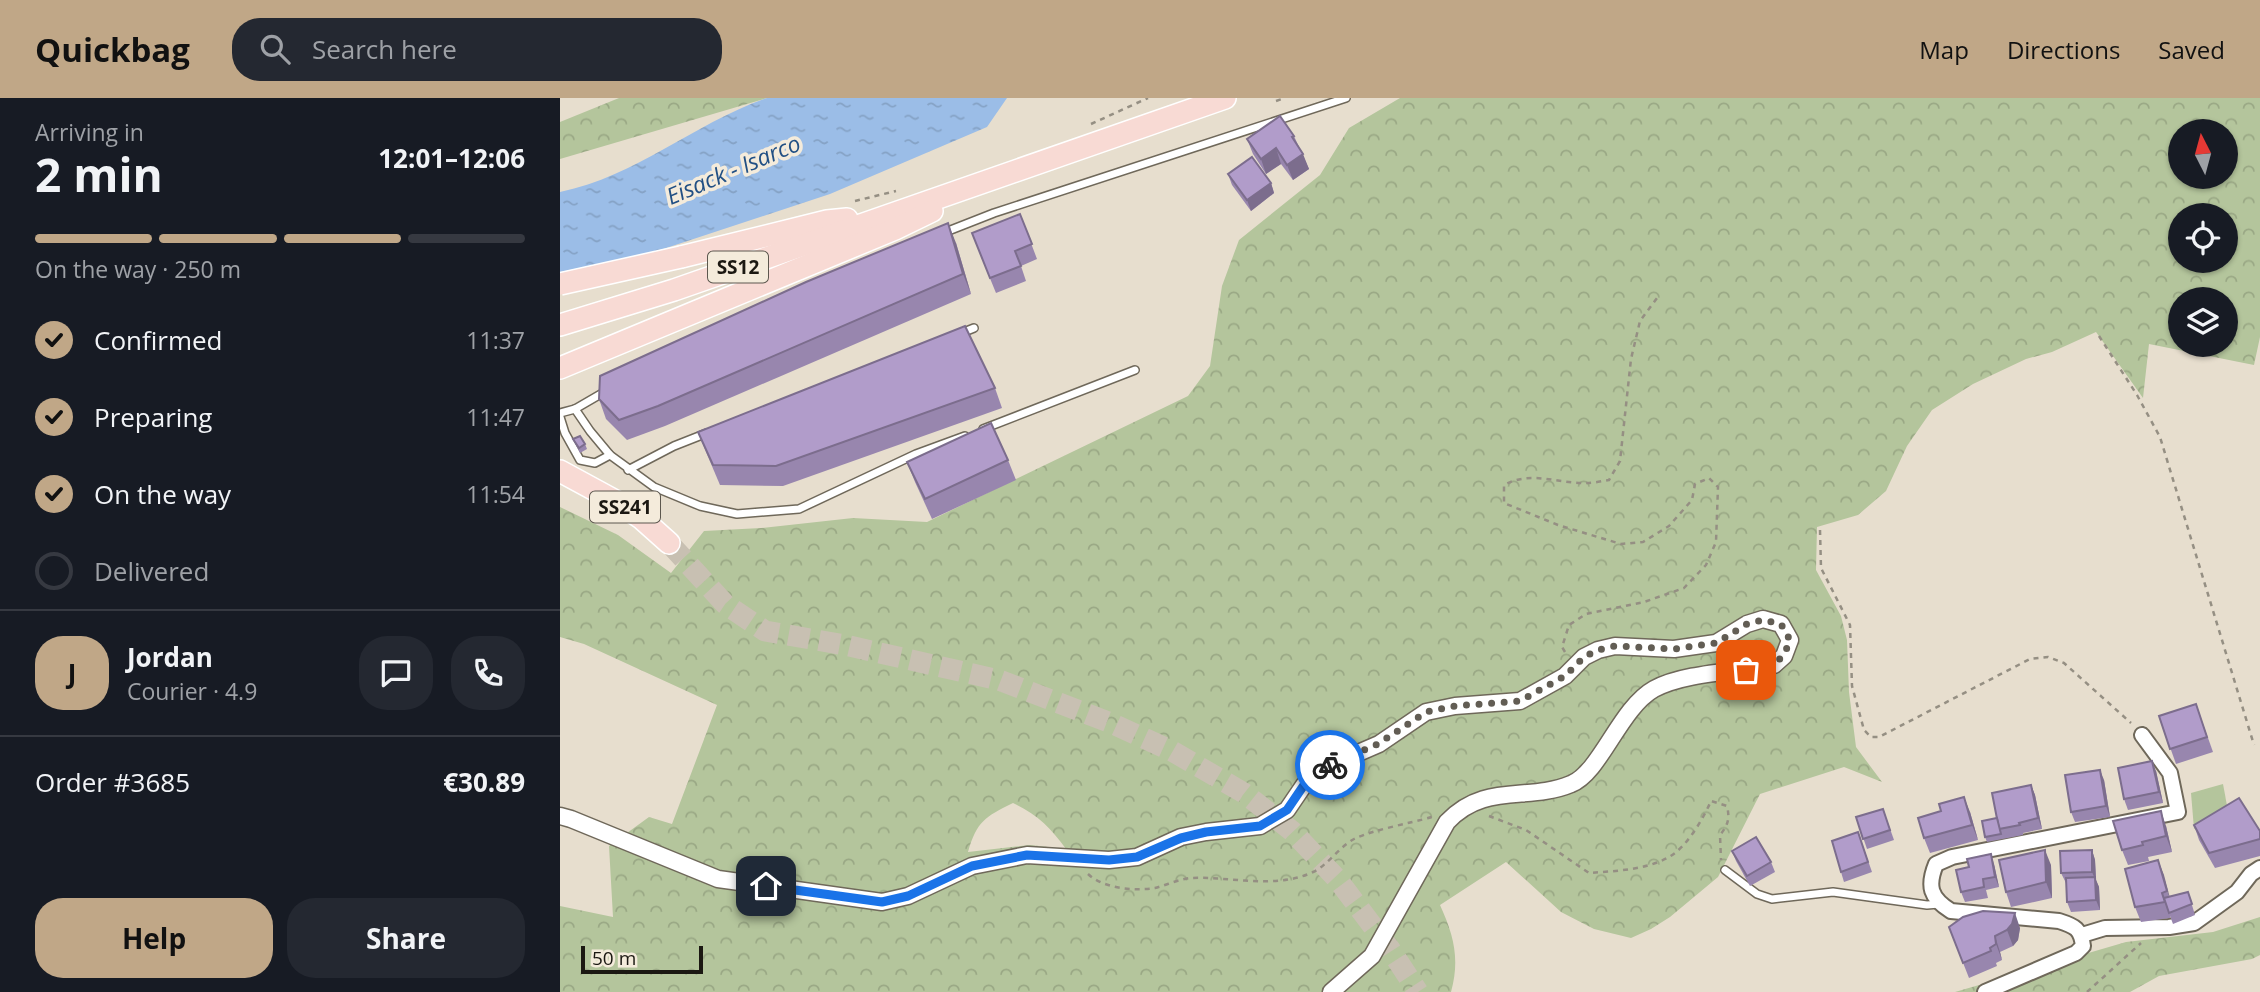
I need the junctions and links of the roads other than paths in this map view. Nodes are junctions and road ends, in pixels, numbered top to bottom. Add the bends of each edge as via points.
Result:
1 (1225, 98) edge
2 (1346, 98) edge
3 (1021, 168) junction
4 (887, 215) junction
5 (934, 236) edge
6 (560, 284) edge
7 (560, 325) edge
8 (975, 328) dead end
9 (950, 337) edge
10 (560, 368) edge
11 (1135, 370) dead end
12 (609, 389) edge
13 (575, 409) junction
14 (560, 415) edge
15 (980, 430) edge
16 (712, 431) edge
17 (967, 435) edge
18 (610, 455) junction
19 (628, 470) junction
20 (565, 477) edge
21 (669, 542) tunnel mouth
22 (2142, 734) road end
23 (560, 816) edge
24 (2260, 868) edge
25 (1725, 870) road end
26 (1940, 904) junction
27 (2082, 935) junction
28 (1331, 992) edge
29 (1985, 992) edge

1 - 3 main road, SS12
2 - 5 lane
3 - 4 main road, SS12
3 - 10 main road via 895,229
4 - 6 main road, bridge via 827,221
4 - 7 main road, SS12
8 - 9 lane
11 - 15 lane
12 - 13 lane
13 - 14 lane
13 - 18 lane
14 - 18 lane via 580,460 594,463
16 - 19 lane
17 - 19 lane via 799,509 737,514 700,506 665,493
18 - 19 lane
20 - 21 main road, SS241 via 619,503
22 - 26 street via 2170,772 2178,812 1952,857 1936,864 1930,879
23 - 28 street via 718,879 882,902 908,896 972,866 1027,855 1109,860 1137,857 1181,838 1260,826 1287,810 1304,785 1328,766 1378,744 1426,712 1520,701 1565,676 1598,650 1615,646 1674,649 1716,643 1763,620 1781,624 1790,640 1784,656 1774,664 1691,677 1653,690 1626,715 1574,784 1502,794 1459,809 1440,834 1372,956
24 - 27 street via 2237,892 2194,923 2105,928
25 - 26 lane via 1757,894 1772,899 1833,892
26 - 27 street via 1951,911 2059,921
27 - 29 street via 2083,946 2076,953

